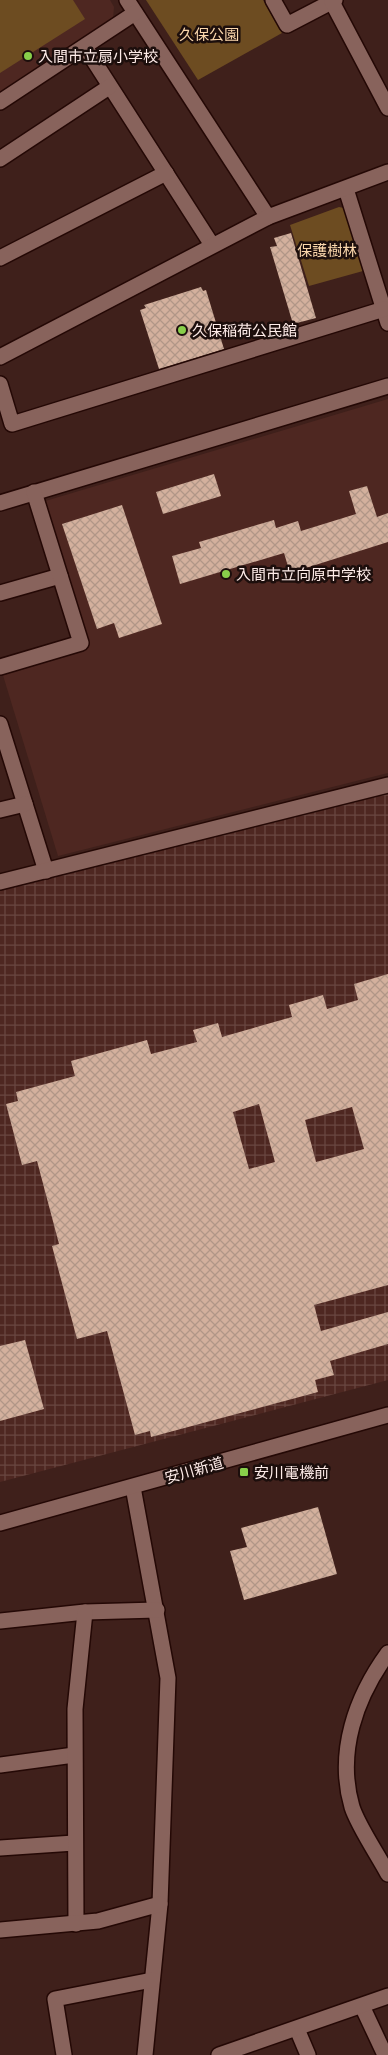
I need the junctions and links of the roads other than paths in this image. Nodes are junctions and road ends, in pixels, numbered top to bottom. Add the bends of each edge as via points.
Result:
1 (273, 0) edge
2 (333, 1) edge
3 (131, 6) edge
4 (85, 47) junction
5 (109, 87) junction
6 (0, 102) edge
7 (388, 108) edge
8 (0, 159) edge
9 (388, 172) edge
10 (166, 173) junction
11 (346, 189) junction
12 (268, 217) junction
13 (212, 245) junction
14 (0, 258) edge
15 (386, 316) edge
16 (0, 357) edge
17 (0, 384) edge
18 (388, 386) edge
19 (34, 492) junction
20 (0, 503) edge
21 (60, 576) junction
22 (0, 592) edge
23 (0, 667) edge
24 (0, 724) edge
25 (2, 740) edge
26 (388, 785) edge
27 (25, 804) junction
28 (0, 810) edge
29 (46, 871) junction
30 (0, 882) edge
31 (388, 1415) edge
32 (133, 1487) junction
33 (0, 1523) edge
34 (157, 1610) junction
35 (85, 1612) junction
36 (0, 1620) edge
37 (388, 1653) edge
38 (74, 1755) junction
39 (0, 1765) edge
40 (74, 1843) junction
41 (0, 1848) edge
42 (388, 1874) edge
43 (160, 1904) junction
44 (76, 1924) junction
45 (0, 1930) edge
46 (152, 1980) junction
47 (388, 1996) edge
48 (362, 2006) junction
49 (297, 2029) junction
50 (64, 2055) edge
51 (145, 2055) edge
52 (219, 2055) edge
53 (308, 2055) edge
54 (385, 2055) edge

1 - 2 street via 288,25
2 - 7 street
3 - 4 street
3 - 12 street
4 - 5 street
4 - 6 street
5 - 8 street
5 - 10 street
9 - 11 street
10 - 13 street
10 - 14 street
11 - 12 street
11 - 15 street
12 - 13 street
13 - 16 street
15 - 17 street via 12,424
18 - 19 street
19 - 20 street
19 - 21 street
21 - 22 street
21 - 23 street via 81,643
24 - 25 street
25 - 27 street
26 - 29 street
27 - 28 street
27 - 29 street
29 - 30 street
31 - 32 street, 安川新道
32 - 33 street, 安川新道
32 - 34 street
34 - 35 street
34 - 43 street via 168,1678
35 - 36 street
35 - 38 street
37 - 42 street via 356,1708 347,1756 347,1781 352,1808
38 - 39 street
38 - 40 street
40 - 41 street
40 - 44 street
43 - 44 street
43 - 46 street
44 - 45 street
46 - 50 street via 55,1998
46 - 51 street
47 - 48 street
48 - 49 street
48 - 54 street
49 - 52 street
49 - 53 street

